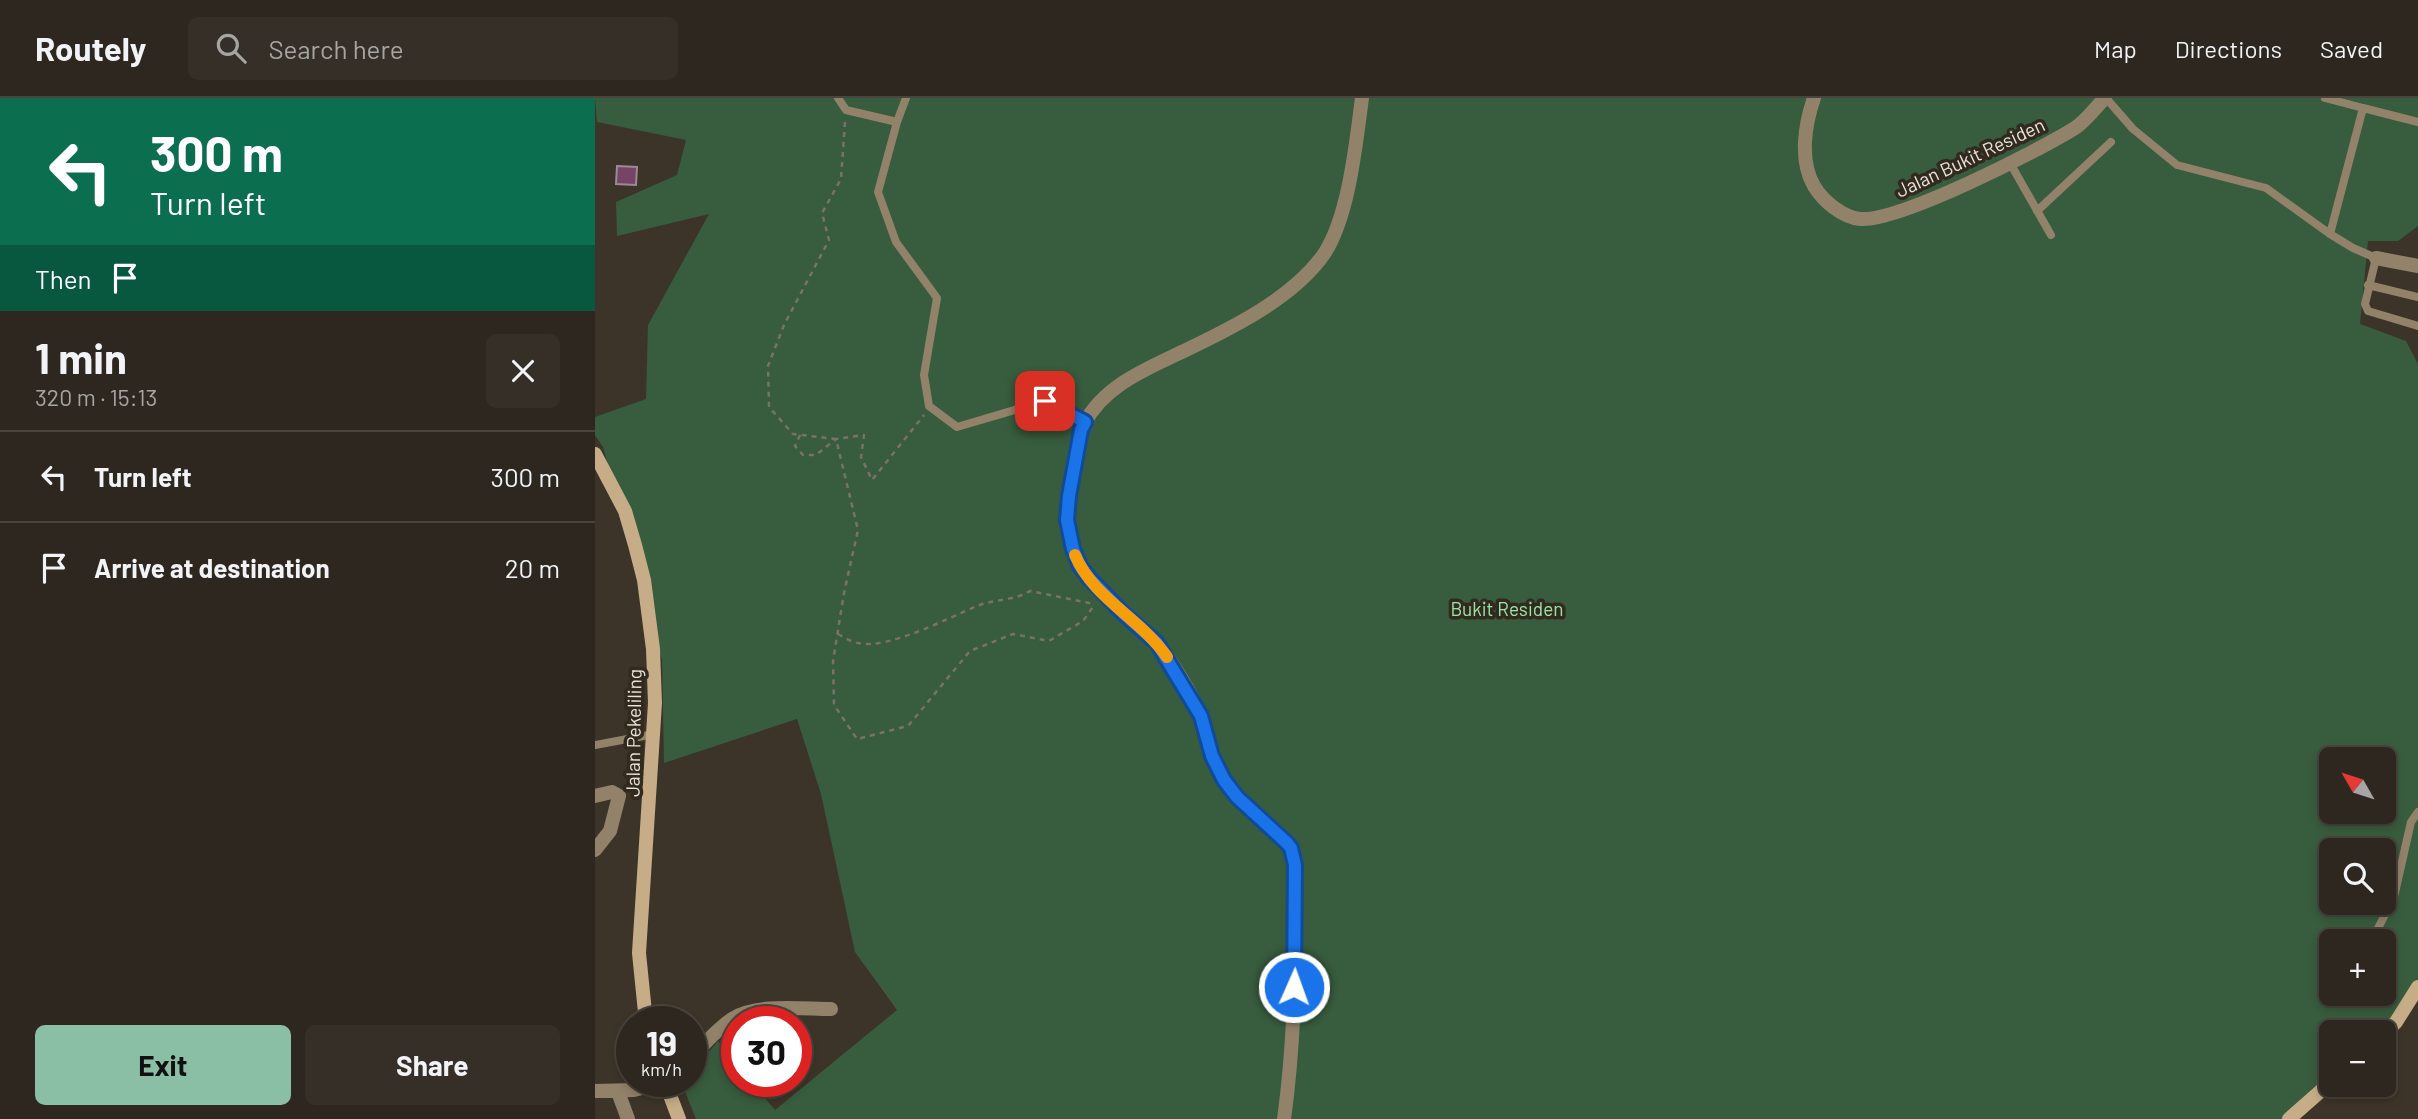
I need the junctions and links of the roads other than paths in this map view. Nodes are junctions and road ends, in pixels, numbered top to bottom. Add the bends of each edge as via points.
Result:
1 (838, 98) edge
2 (906, 98) edge
3 (1362, 98) edge
4 (1814, 98) edge
5 (2105, 98) edge
6 (2325, 98) edge
7 (2363, 108) junction
8 (897, 122) junction
9 (2418, 122) edge
10 (2111, 142) dead end
11 (2010, 163) junction
12 (2037, 211) junction
13 (2330, 234) junction
14 (2052, 235) dead end
15 (2376, 258) junction
16 (2418, 266) edge
17 (2368, 285) junction
18 (2418, 297) edge
19 (2418, 326) edge
20 (1085, 422) junction
21 (595, 454) edge
22 (654, 734) junction
23 (595, 745) edge
24 (595, 796) edge
25 (2418, 812) edge
26 (595, 850) edge
27 (2378, 929) edge
28 (2418, 986) edge
29 (644, 1006) edge
30 (831, 1009) dead end
31 (2396, 1021) edge
32 (707, 1042) edge
33 (595, 1091) edge
34 (616, 1092) edge
35 (2319, 1093) edge
36 (620, 1097) edge
37 (670, 1097) edge
38 (628, 1119) edge
39 (678, 1119) edge
40 (1284, 1119) edge
41 (2289, 1119) edge

1 - 8 lane via 846,110
2 - 8 lane
3 - 20 street via 1350,179 1334,232 1314,267 1267,306 1121,383
4 - 11 street, Jalan Bukit Residen via 1804,138 1811,181 1830,204 1859,219 1898,212
5 - 11 street, Jalan Bukit Residen via 2077,127
5 - 13 lane via 2133,129 2177,165 2266,188
6 - 7 lane
7 - 9 lane
7 - 13 lane
8 - 20 lane via 878,192 896,242 937,298 924,375 929,406 957,427 1045,401
10 - 12 lane
11 - 12 lane
12 - 14 lane
13 - 15 lane
15 - 16 street
15 - 17 lane
17 - 18 lane
17 - 19 lane via 2368,311
20 - 40 street via 1067,520 1080,566 1157,643 1201,716 1224,780 1291,848 1296,940 1292,1057
21 - 22 street, Jalan Pekeliling via 625,511 644,580 653,649
22 - 23 lane
22 - 29 street, Jalan Pekeliling via 639,953
24 - 26 street via 612,792 619,796 611,831
25 - 27 lane via 2411,822 2394,897
28 - 31 street
30 - 32 street via 742,1014
33 - 34 street
35 - 41 street
36 - 38 street
37 - 39 street

